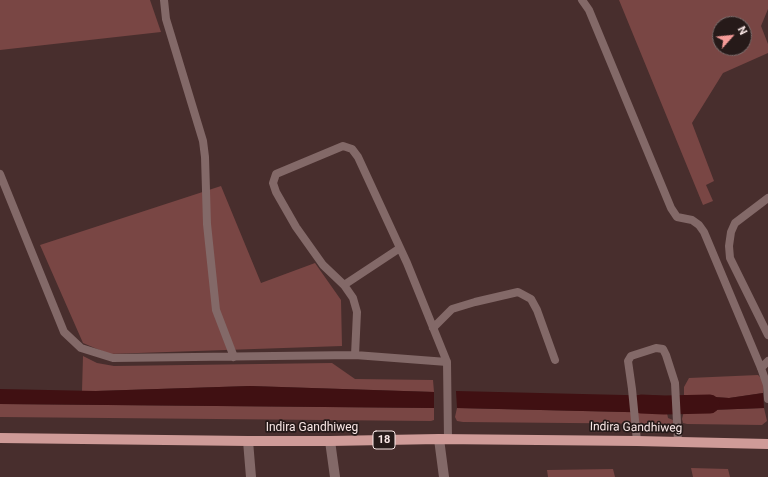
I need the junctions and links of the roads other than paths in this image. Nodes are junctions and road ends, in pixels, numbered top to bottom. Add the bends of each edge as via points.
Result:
1 (164, 0) edge
2 (582, 0) edge
3 (0, 174) edge
4 (768, 198) edge
5 (400, 248) junction
6 (344, 285) junction
7 (433, 328) junction
8 (768, 334) edge
9 (355, 356) junction
10 (234, 357) junction
11 (555, 360) dead end
12 (768, 361) edge
13 (446, 362) junction
14 (761, 368) junction
15 (768, 399) edge
16 (0, 438) edge
17 (443, 439) junction
18 (248, 441) junction
19 (330, 441) junction
20 (637, 441) junction
21 (678, 442) junction
22 (768, 444) edge
23 (251, 477) edge
24 (335, 477) edge
25 (444, 477) edge

1 - 10 lane via 166,19 203,141 207,224 216,310
2 - 14 lane via 589,10 671,208 677,217 692,220 704,232
3 - 10 lane via 64,332 81,348 113,358
4 - 8 lane via 735,223 729,246 730,258
5 - 6 lane
5 - 6 lane via 352,149 343,146 276,174 273,183 276,192 296,227 323,264
5 - 7 lane
6 - 9 lane via 353,298 357,312
7 - 11 lane via 452,309 518,292 531,299 537,310
7 - 13 lane
9 - 10 lane
9 - 13 lane
12 - 14 lane
13 - 17 lane via 447,418
14 - 15 lane via 767,385
16 - 18 main road, Indira Gandhiweg / 18
17 - 19 main road, Indira Gandhiweg / 18
17 - 20 main road, Indira Gandhiweg / 18
17 - 25 street
18 - 19 main road, Indira Gandhiweg / 18
18 - 23 street
19 - 24 street
20 - 21 main road, Indira Gandhiweg / 18
20 - 21 lane via 628,361 631,356 656,348 666,355 675,383
21 - 22 main road, Indira Gandhiweg / 18

